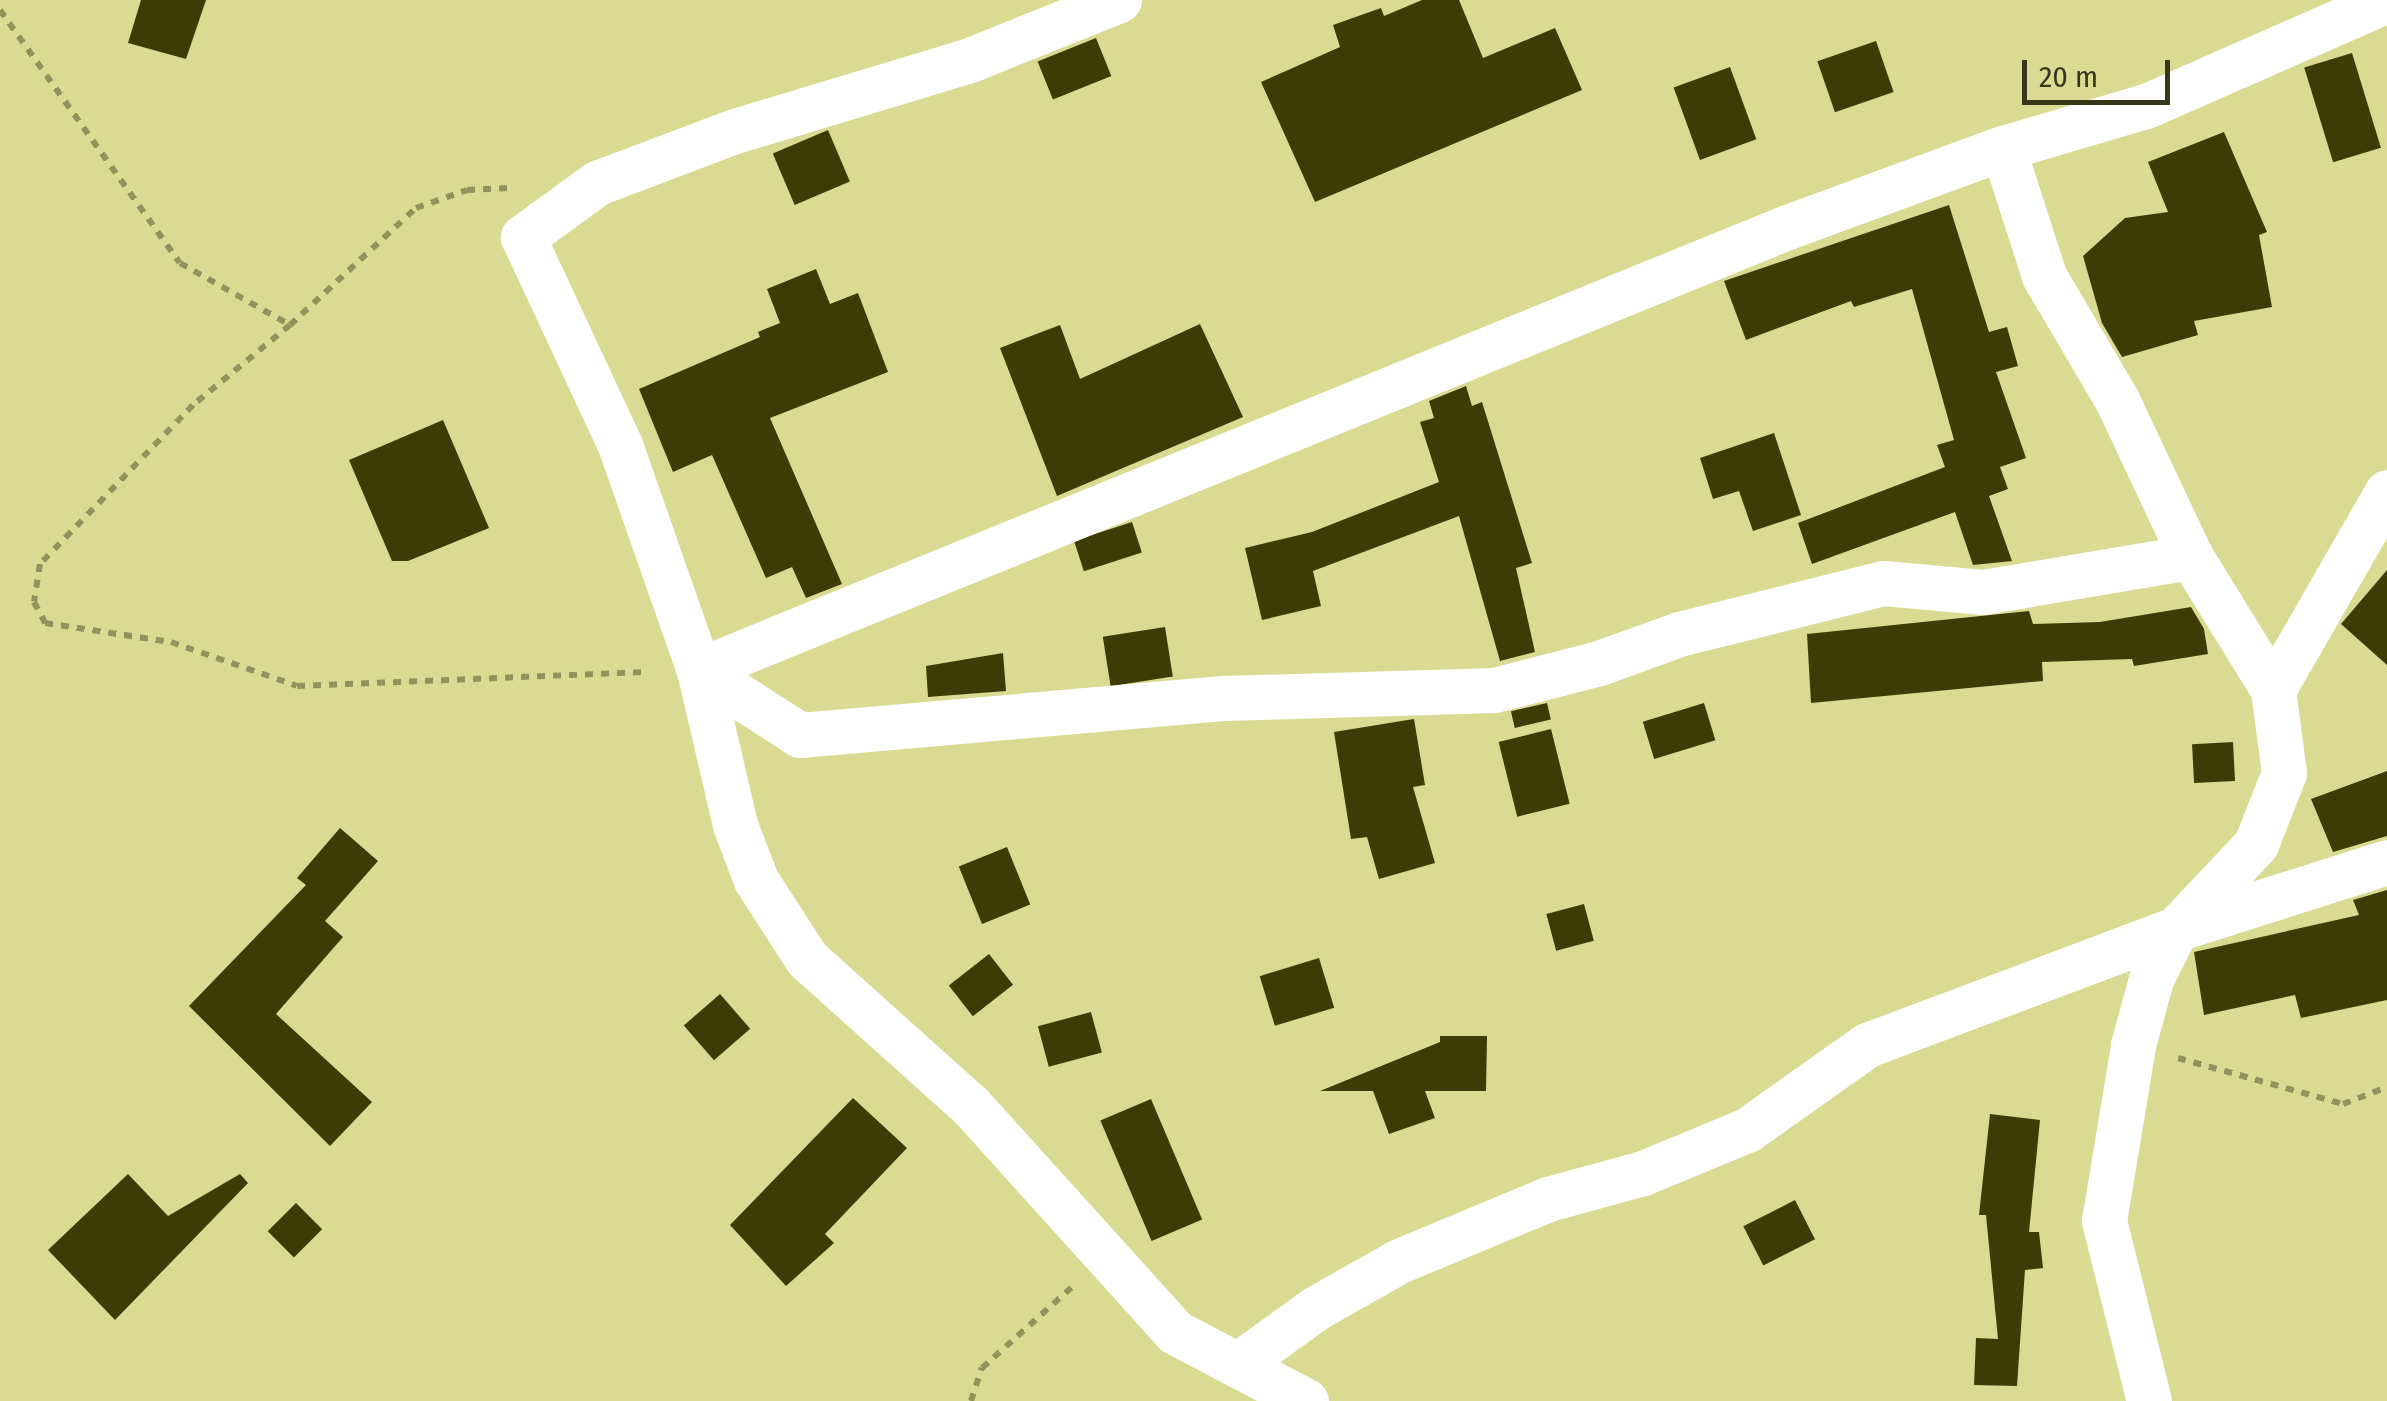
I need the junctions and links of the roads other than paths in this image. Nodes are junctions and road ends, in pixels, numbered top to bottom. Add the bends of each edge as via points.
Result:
1 (1118, 0) edge
2 (2387, 0) edge
3 (2003, 148) junction
4 (2387, 492) edge
5 (2191, 557) junction
6 (699, 670) junction
7 (2273, 690) junction
8 (2387, 862) edge
9 (2176, 929) junction
10 (1237, 1365) junction
11 (1306, 1401) edge
12 (2149, 1401) edge

1 - 6 street via 970,60 732,132 597,183 523,237 612,428
2 - 3 street via 2146,106
3 - 5 street via 2044,276 2117,400
3 - 6 street via 1768,234
4 - 7 street
5 - 6 street via 1982,592 1884,582 1494,690 1224,698 800,735
5 - 7 street
6 - 10 street via 735,825 756,880 807,960 970,1105 1175,1332
7 - 9 street via 2284,773 2256,844
8 - 9 street
9 - 10 street via 1867,1046 1747,1130 1399,1261 1316,1308
9 - 12 street via 2151,979 2133,1045 2104,1221
10 - 11 street

